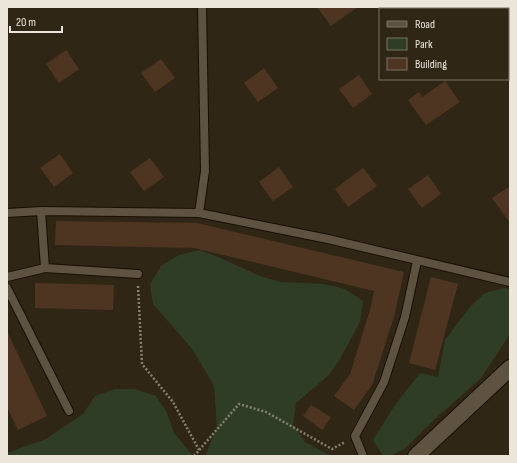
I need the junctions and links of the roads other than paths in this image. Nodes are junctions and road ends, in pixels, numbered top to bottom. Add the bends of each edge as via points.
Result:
1 (202, 7) edge
2 (41, 211) junction
3 (7, 213) edge
4 (199, 213) junction
5 (417, 261) junction
6 (44, 268) junction
7 (138, 274) road end
8 (7, 277) edge
9 (510, 282) edge
10 (7, 288) edge
11 (510, 368) edge
12 (69, 411) dead end
13 (363, 456) edge
14 (416, 456) edge

1 - 4 lane via 205,171
2 - 3 lane
2 - 4 lane
2 - 6 lane
4 - 5 lane via 328,239
5 - 9 lane
5 - 13 lane via 405,317 384,382 355,436
6 - 7 lane
6 - 8 lane
10 - 12 lane
11 - 14 street

